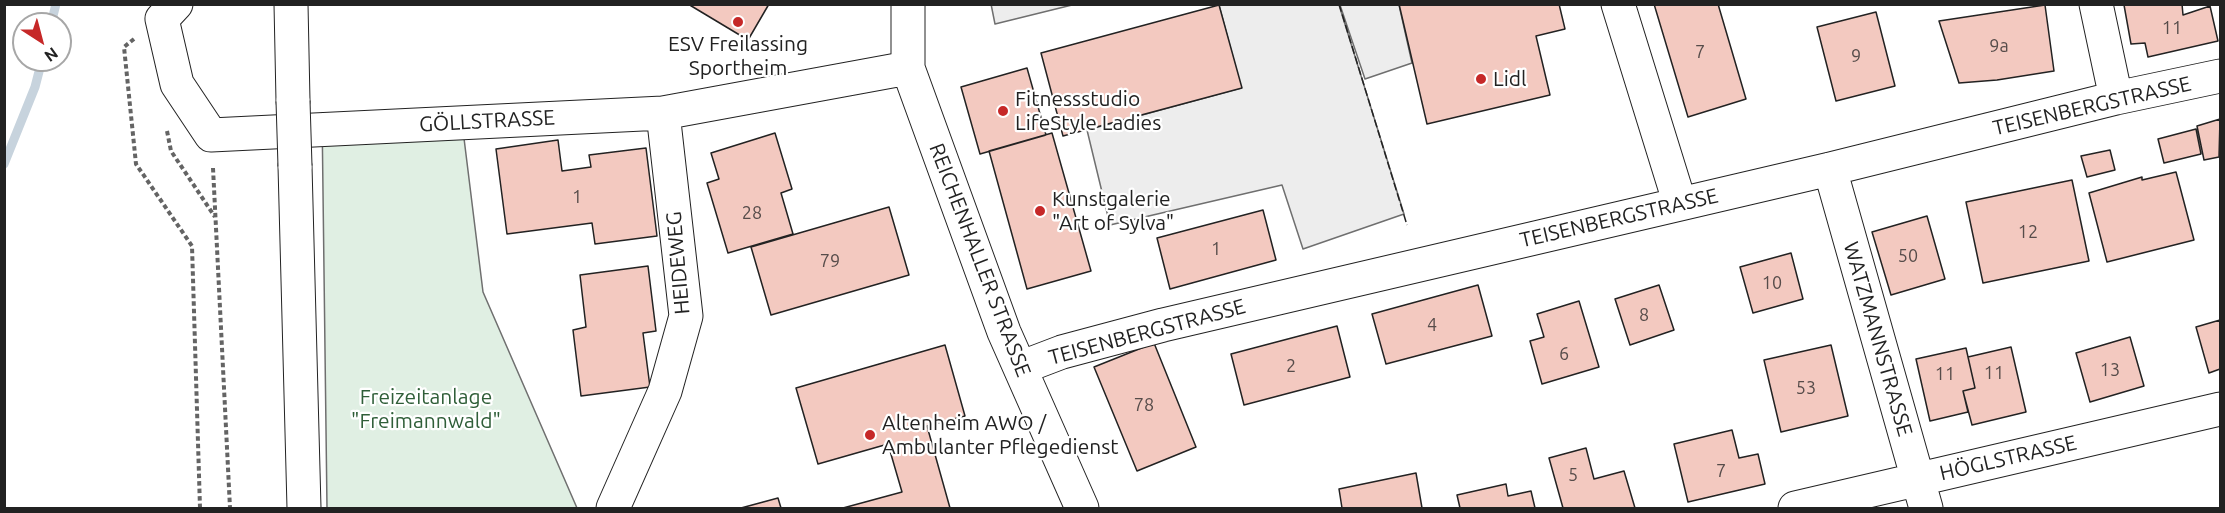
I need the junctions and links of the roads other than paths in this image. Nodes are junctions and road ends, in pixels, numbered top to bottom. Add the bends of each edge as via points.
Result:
1 (291, 4) edge
2 (908, 4) edge
3 (1618, 4) edge
4 (2096, 4) edge
5 (160, 9) edge
6 (908, 68) junction
7 (2220, 76) edge
8 (2116, 98) junction
9 (663, 113) junction
10 (1830, 169) junction
11 (1680, 204) junction
12 (1020, 368) junction
13 (2220, 409) edge
14 (1922, 493) edge
15 (304, 508) edge
16 (613, 508) edge
17 (1082, 508) edge
18 (1795, 508) edge

1 - 15 street, bridge
2 - 6 street, REICHENHALLER STRASSE
3 - 11 street
4 - 8 street
5 - 9 street, GÖLLSTRASSE via 177,84 211,135
6 - 9 street, GÖLLSTRASSE
6 - 12 street, REICHENHALLER STRASSE
7 - 8 street, TEISENBERGSTRASSE
8 - 10 street, TEISENBERGSTRASSE
9 - 16 street, HEIDEWEG via 686,316 665,391
10 - 11 street, TEISENBERGSTRASSE
10 - 14 street, WATZMANNSTRASSE
11 - 12 street, TEISENBERGSTRASSE via 1163,325 1062,352
12 - 17 street, REICHENHALLER STRASSE
13 - 14 street, HÖGLSTRASSE
14 - 18 street, HÖGLSTRASSE

